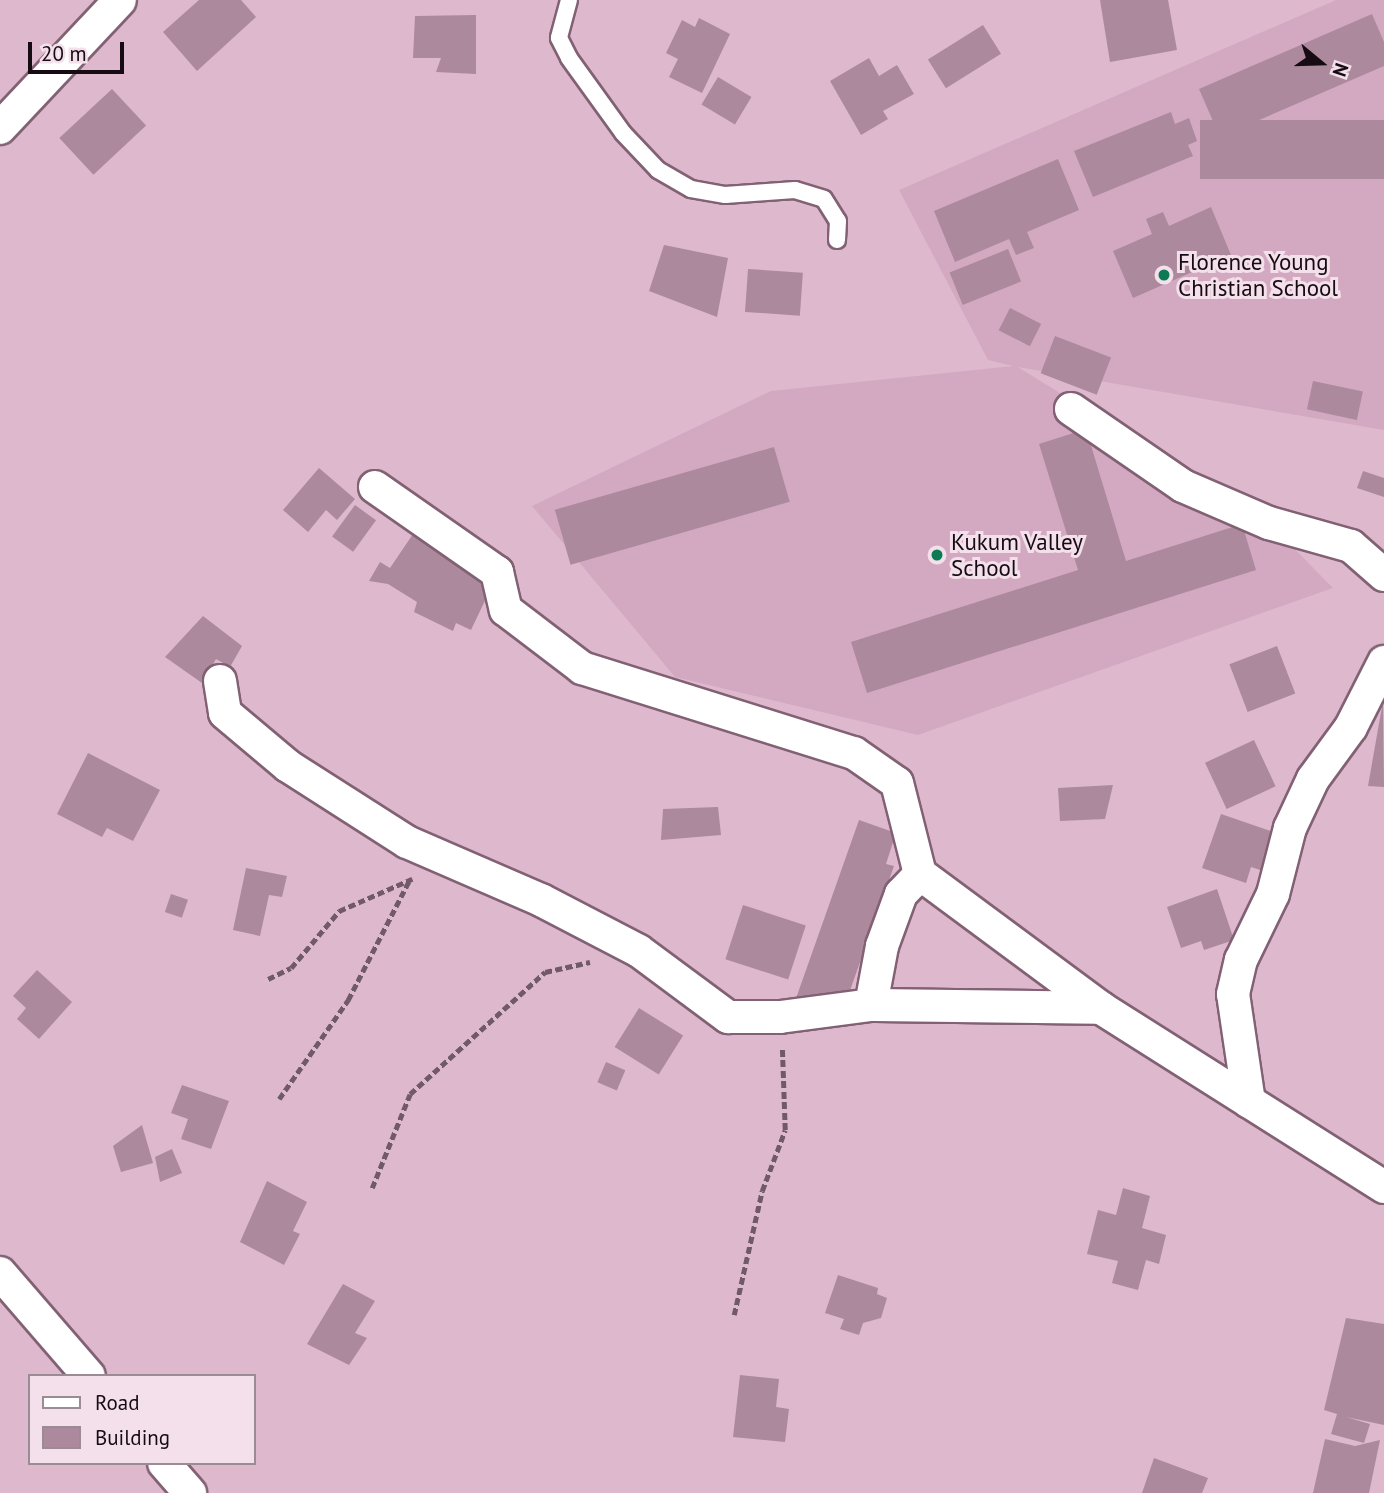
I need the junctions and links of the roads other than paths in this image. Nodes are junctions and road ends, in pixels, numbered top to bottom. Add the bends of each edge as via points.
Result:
1 (120, 0) edge
2 (569, 0) edge
3 (0, 128) edge
4 (837, 240) dead end
5 (1071, 409) dead end
6 (375, 487) dead end
7 (1384, 575) edge
8 (1384, 662) edge
9 (220, 681) dead end
10 (920, 874) junction
11 (871, 1005) junction
12 (1101, 1008) junction
13 (1249, 1101) junction
14 (1384, 1186) edge
15 (0, 1273) edge
16 (87, 1374) edge
17 (166, 1465) edge
18 (190, 1493) edge

1 - 3 street
2 - 4 lane via 559,38 569,58 623,133 658,170 691,189 725,195 794,190 824,199 838,221
5 - 7 street via 1183,486 1269,523 1350,546
6 - 10 street via 497,572 506,610 582,668 854,753 897,783
8 - 13 street via 1351,727 1312,779 1290,828 1273,894 1241,960 1233,994
9 - 11 street via 225,713 288,766 407,842 541,900 639,951 728,1017 780,1017
10 - 11 street via 901,894 896,907 882,946
10 - 12 street
11 - 12 street
12 - 13 street
13 - 14 street
15 - 16 street
17 - 18 street

